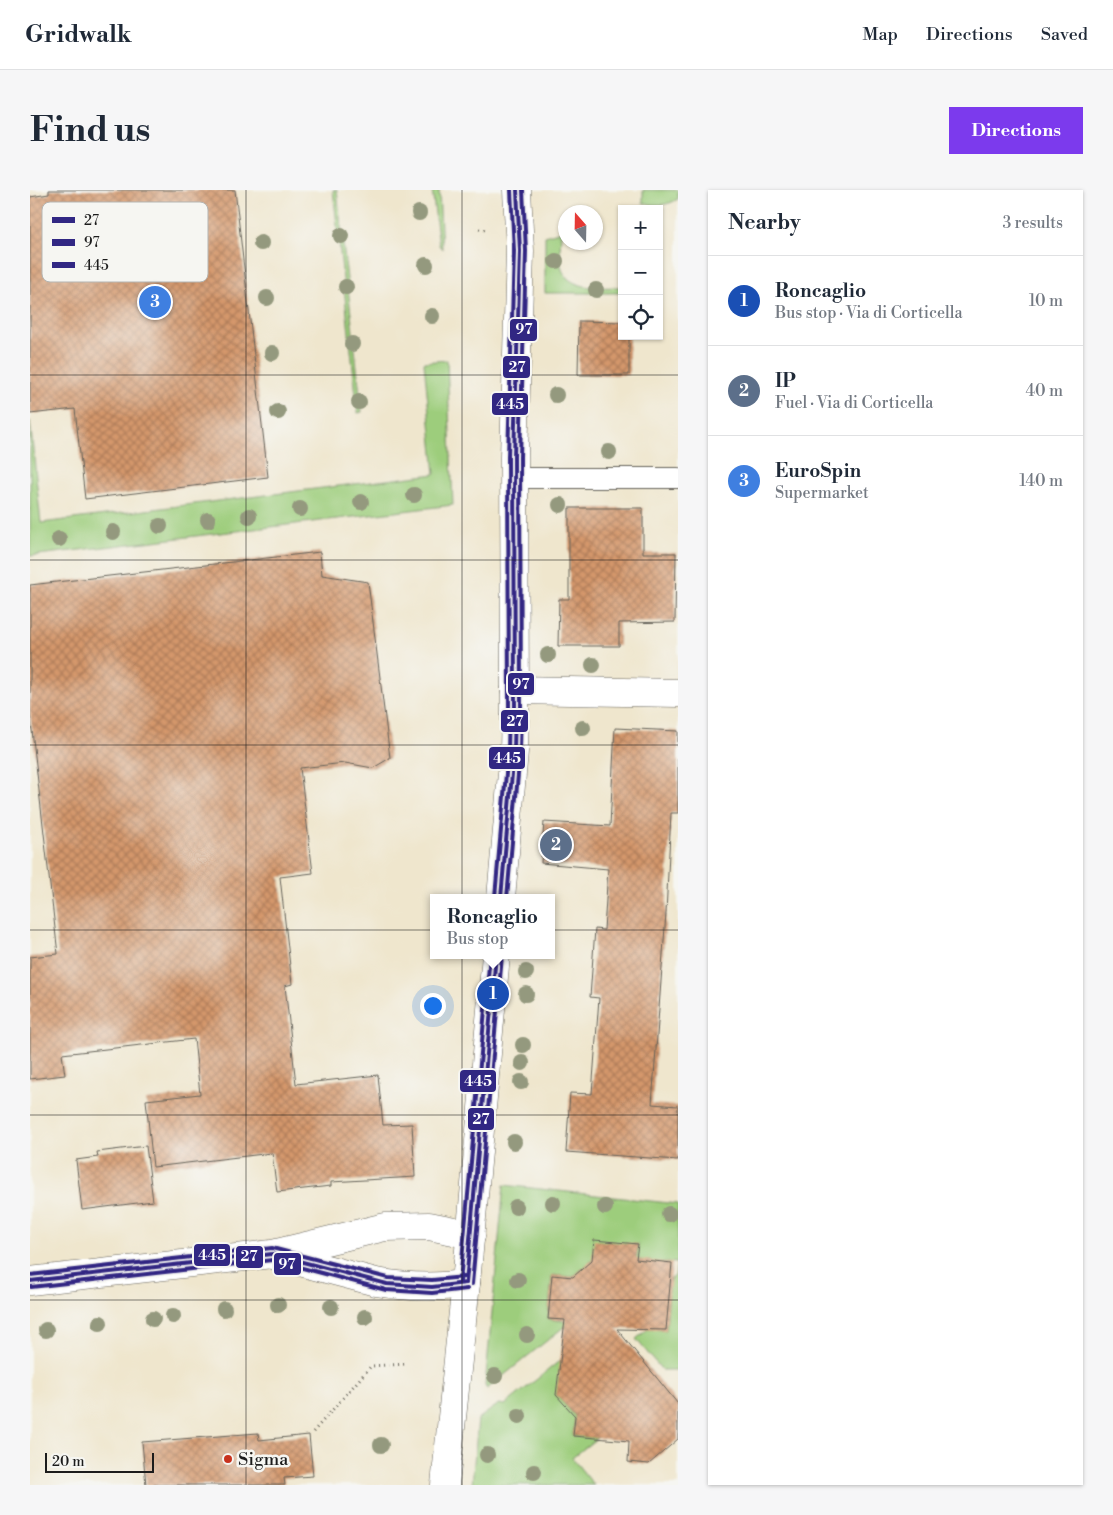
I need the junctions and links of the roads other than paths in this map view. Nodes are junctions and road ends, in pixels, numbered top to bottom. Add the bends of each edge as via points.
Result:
1 (517, 190) edge
2 (514, 478) junction
3 (678, 478) edge
4 (516, 690) junction
5 (678, 693) edge
6 (502, 894) edge
7 (496, 959) edge
8 (471, 1236) junction
9 (272, 1254) junction
10 (30, 1281) edge
11 (466, 1284) junction
12 (445, 1485) edge

1 - 2 street via 520,263
2 - 3 lane
2 - 4 street
4 - 5 street
4 - 6 street
7 - 8 street
8 - 9 street via 438,1227 397,1226 370,1229
8 - 11 street
9 - 10 street
9 - 11 street via 392,1285 449,1287
11 - 12 street

